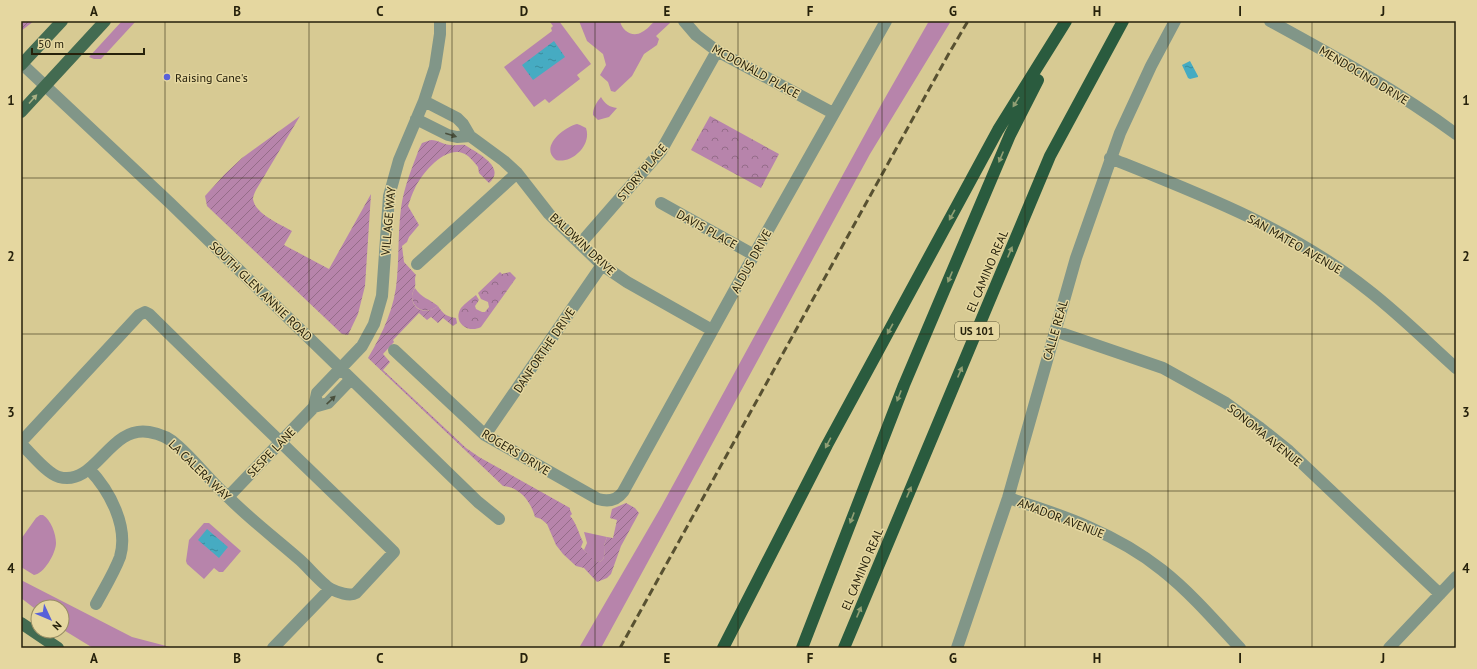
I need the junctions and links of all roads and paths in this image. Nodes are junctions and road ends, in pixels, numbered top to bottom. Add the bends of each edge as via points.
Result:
1 (62, 21) edge
2 (105, 21) edge
3 (440, 21) edge
4 (684, 21) edge
5 (886, 21) edge
6 (1066, 21) edge
7 (1123, 21) edge
8 (1175, 21) edge
9 (1270, 21) edge
10 (717, 51) junction
11 (22, 64) edge
12 (45, 86) junction
13 (424, 101) junction
14 (21, 112) edge
15 (833, 113) junction
16 (416, 119) junction
17 (1456, 134) edge
18 (470, 136) junction
19 (1110, 158) junction
20 (516, 173) junction
21 (661, 203) dead end
22 (580, 244) junction
23 (754, 255) junction
24 (417, 264) dead end
25 (602, 265) junction
26 (712, 330) junction
27 (1055, 331) junction
28 (394, 350) dead end
29 (1456, 368) edge
30 (340, 369) junction
31 (351, 379) junction
32 (314, 406) junction
33 (485, 435) junction
34 (281, 441) junction
35 (21, 443) edge
36 (89, 469) junction
37 (228, 497) junction
38 (615, 498) joint
39 (1008, 498) junction
40 (499, 519) dead end
41 (1456, 578) edge
42 (330, 589) junction
43 (1440, 594) junction
44 (96, 604) dead end
45 (21, 623) edge
46 (58, 648) edge
47 (273, 648) edge
48 (723, 648) edge
49 (802, 648) edge
50 (844, 648) edge
51 (958, 648) edge
52 (1240, 648) edge
53 (1389, 648) edge

1 - 11 main road
2 - 12 main road
3 - 13 street, VILLAGE WAY via 436,59
4 - 10 street, MCDONALD PLACE
5 - 15 street, ALDUS DRIVE
6 -> 48 highway via 998,130 827,444
6 -> 49 highway via 1010,135 904,385
50 -> 7 highway, EL CAMINO REAL / US 101 via 1050,156
8 - 19 street, CALLE REAL via 1151,66
9 - 17 street, MENDOCINO DRIVE via 1367,76
10 - 15 street, MCDONALD PLACE
10 - 22 street, STORY PLACE via 661,151
11 - 12 street, SOUTH GLEN ANNIE ROAD
14 -> 12 main road
12 - 30 street, SOUTH GLEN ANNIE ROAD via 170,203
13 - 16 street, VILLAGE WAY
13 - 18 street, BALDWIN DRIVE via 457,118
15 - 23 street, ALDUS DRIVE
16 -> 18 street via 448,135
16 - 30 street, VILLAGE WAY via 399,160 389,196 384,280 377,316 365,342
18 - 20 street, BALDWIN DRIVE via 496,154
19 - 27 street, CALLE REAL via 1076,258
19 - 29 street, SAN MATEO AVENUE via 1252,217 1311,251 1367,289 1398,314
20 - 22 street, BALDWIN DRIVE via 549,214
20 - 24 street
21 - 23 street, DAVIS PLACE
22 - 25 street, BALDWIN DRIVE
23 - 26 street, ALDUS DRIVE
25 - 26 street, BALDWIN DRIVE
25 - 33 street, DANFORTHE DRIVE
26 - 38 street, ALDUS DRIVE via 623,492
27 - 39 street, CALLE REAL
27 - 43 street, SONOMA AVENUE via 1163,368 1226,403 1289,450
28 - 33 street, ROGERS DRIVE
30 - 31 street, SOUTH GLEN ANNIE ROAD
30 - 32 street, SESPE LANE via 317,393
32 -> 31 street, SESPE LANE via 328,403
31 - 40 street, SOUTH GLEN ANNIE ROAD via 478,502
32 - 34 street, SESPE LANE
33 - 38 street, ROGERS DRIVE via 598,499 607,501
34 - 35 street, LA CALERA WAY via 145,312 139,315
34 - 37 street, SESPE LANE
34 - 42 street, LA CALERA WAY via 394,551 356,593 351,595
35 - 36 street, LA CALERA WAY via 51,473 60,477 70,478
36 - 37 street, LA CALERA WAY via 117,440 126,435 136,431 158,433 179,446
36 - 44 street via 111,498 116,509 122,540 114,570
37 - 42 street, LA CALERA WAY
39 - 51 street, CALLE REAL
39 - 52 street, AMADOR AVENUE via 1081,523 1131,548 1178,584
41 - 43 street
42 - 47 street
43 - 53 street
45 - 46 main road

